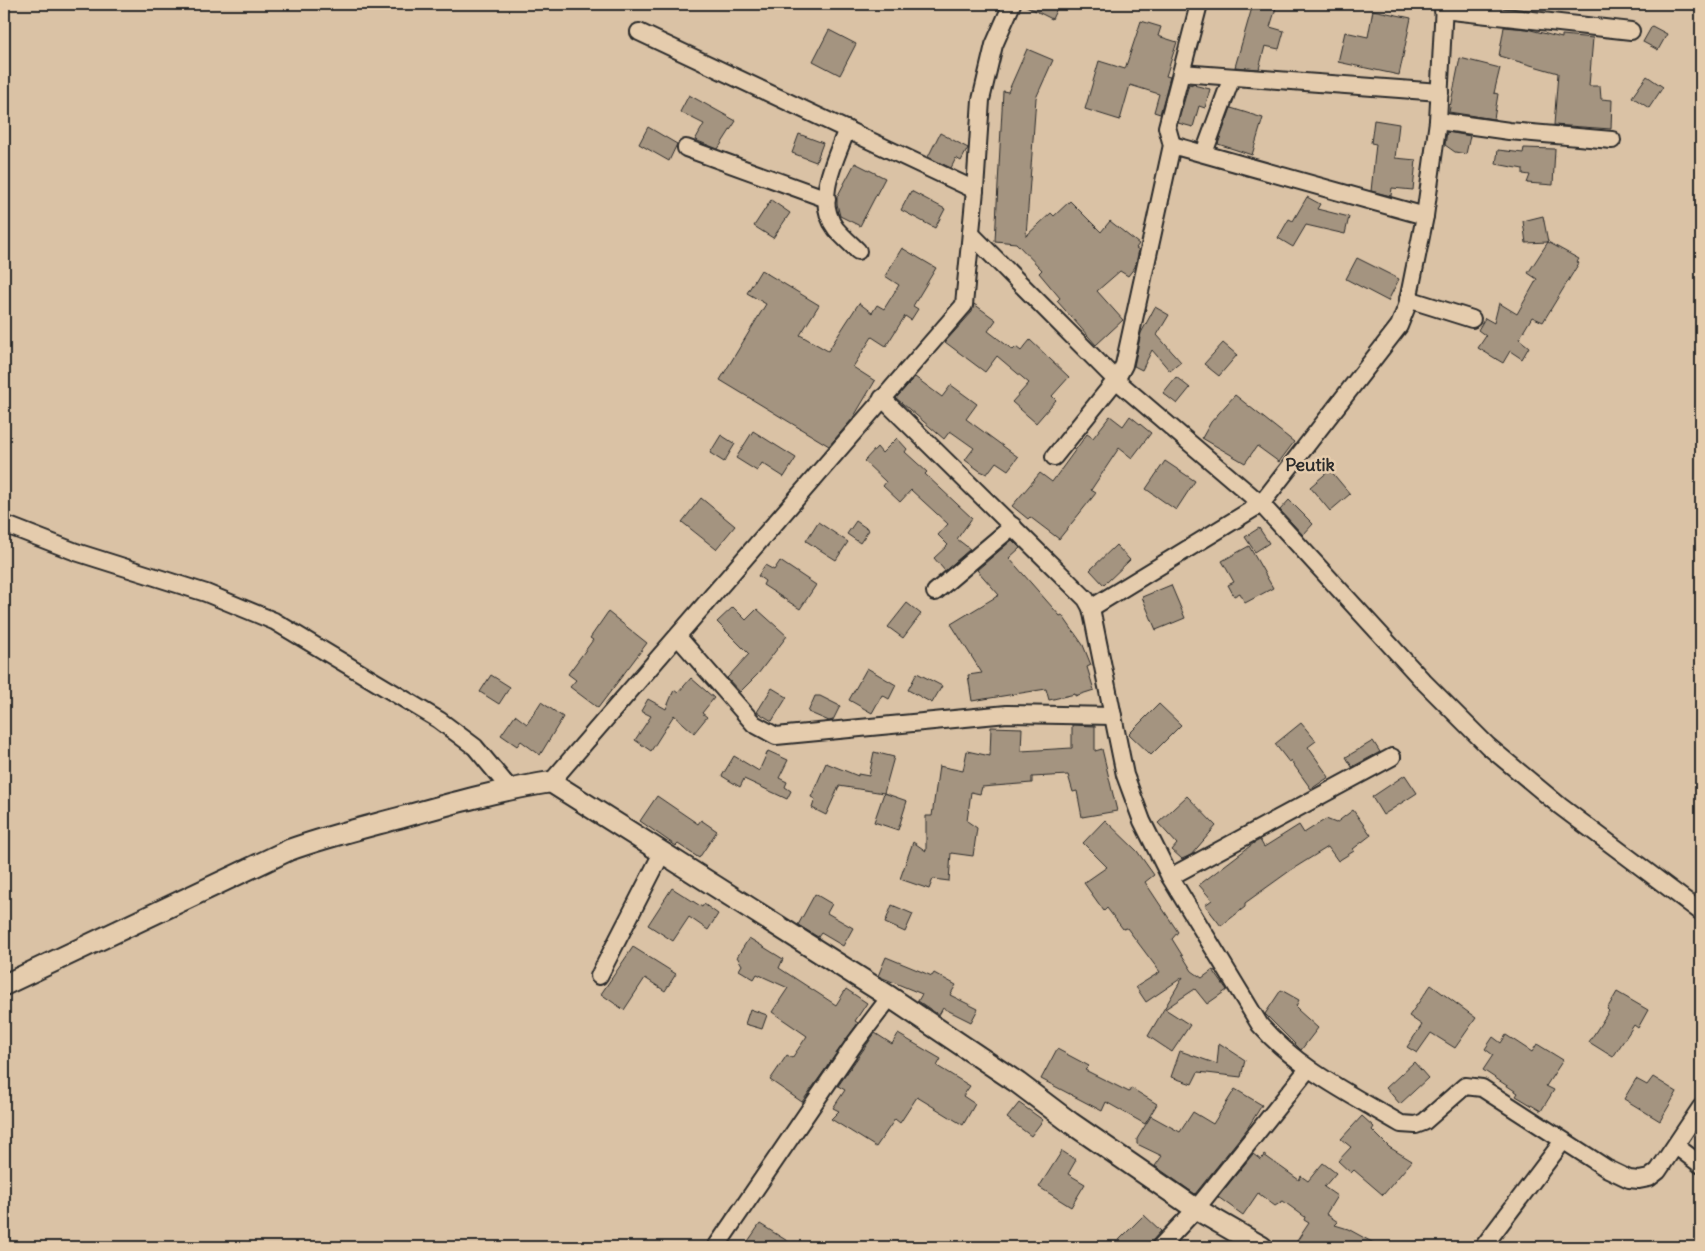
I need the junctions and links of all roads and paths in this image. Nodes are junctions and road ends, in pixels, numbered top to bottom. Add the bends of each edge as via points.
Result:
1 (1012, 4) edge
2 (1199, 4) edge
3 (1444, 7) edge
4 (1631, 31) dead end
5 (639, 32) dead end
6 (1181, 73) junction
7 (1232, 77) junction
8 (1440, 92) junction
9 (1438, 121) junction
10 (847, 130) junction
11 (1612, 140) dead end
12 (1172, 145) junction
13 (686, 148) dead end
14 (1204, 153) junction
15 (975, 190) junction
16 (826, 199) junction
17 (1425, 216) junction
18 (971, 234) junction
19 (858, 251) dead end
20 (1408, 298) junction
21 (1472, 319) dead end
22 (1116, 380) junction
23 (882, 398) junction
24 (1054, 456) dead end
25 (1261, 504) junction
26 (4, 524) edge
27 (1013, 526) junction
28 (935, 592) dead end
29 (1091, 608) junction
30 (678, 637) junction
31 (1113, 716) junction
32 (1392, 757) dead end
33 (551, 782) junction
34 (510, 789) junction
35 (662, 853) junction
36 (1170, 877) junction
37 (1701, 912) edge
38 (599, 976) dead end
39 (4, 985) edge
40 (890, 997) junction
41 (1308, 1069) junction
42 (1701, 1107) edge
43 (1563, 1141) junction
44 (1676, 1146) junction
45 (1701, 1165) edge
46 (1196, 1209) junction
47 (716, 1247) edge
48 (1160, 1247) edge
49 (1262, 1247) edge
50 (1484, 1247) edge

1 - 15 street via 994,45 985,77 978,127
2 - 6 street
3 - 4 street
3 - 8 street
5 - 10 street
6 - 7 street
6 - 12 street via 1167,127
7 - 8 street
7 - 14 street
8 - 9 street
9 - 11 street
9 - 17 street
10 - 15 street
10 - 16 street via 827,183
12 - 14 street
12 - 22 street via 1124,365
13 - 16 street
14 - 17 street
15 - 18 street
16 - 19 street via 836,228
17 - 20 street
18 - 22 street
18 - 23 street via 964,304
20 - 21 street
20 - 25 street via 1405,313 1395,332
22 - 24 street
22 - 25 street
23 - 27 street
23 - 30 street
25 - 29 street
25 - 37 street via 1424,682 1488,746 1560,806
26 - 34 street via 76,552 206,593 274,621 439,720 475,747
27 - 28 street
27 - 29 street via 1081,592
29 - 31 street
30 - 31 street via 754,724 776,736 1007,714
30 - 33 street
31 - 36 street via 1133,800
32 - 36 street
33 - 34 street
33 - 35 street
34 - 39 street via 289,850
35 - 38 street
35 - 40 street
36 - 41 street via 1260,1025
40 - 46 street via 1018,1082 1071,1123
40 - 47 street
41 - 43 street via 1402,1124 1409,1125 1431,1117 1460,1088 1477,1086
41 - 46 street
42 - 44 street
43 - 44 street via 1606,1168 1634,1180 1654,1174
43 - 50 street
44 - 45 street
46 - 48 street
46 - 49 street

